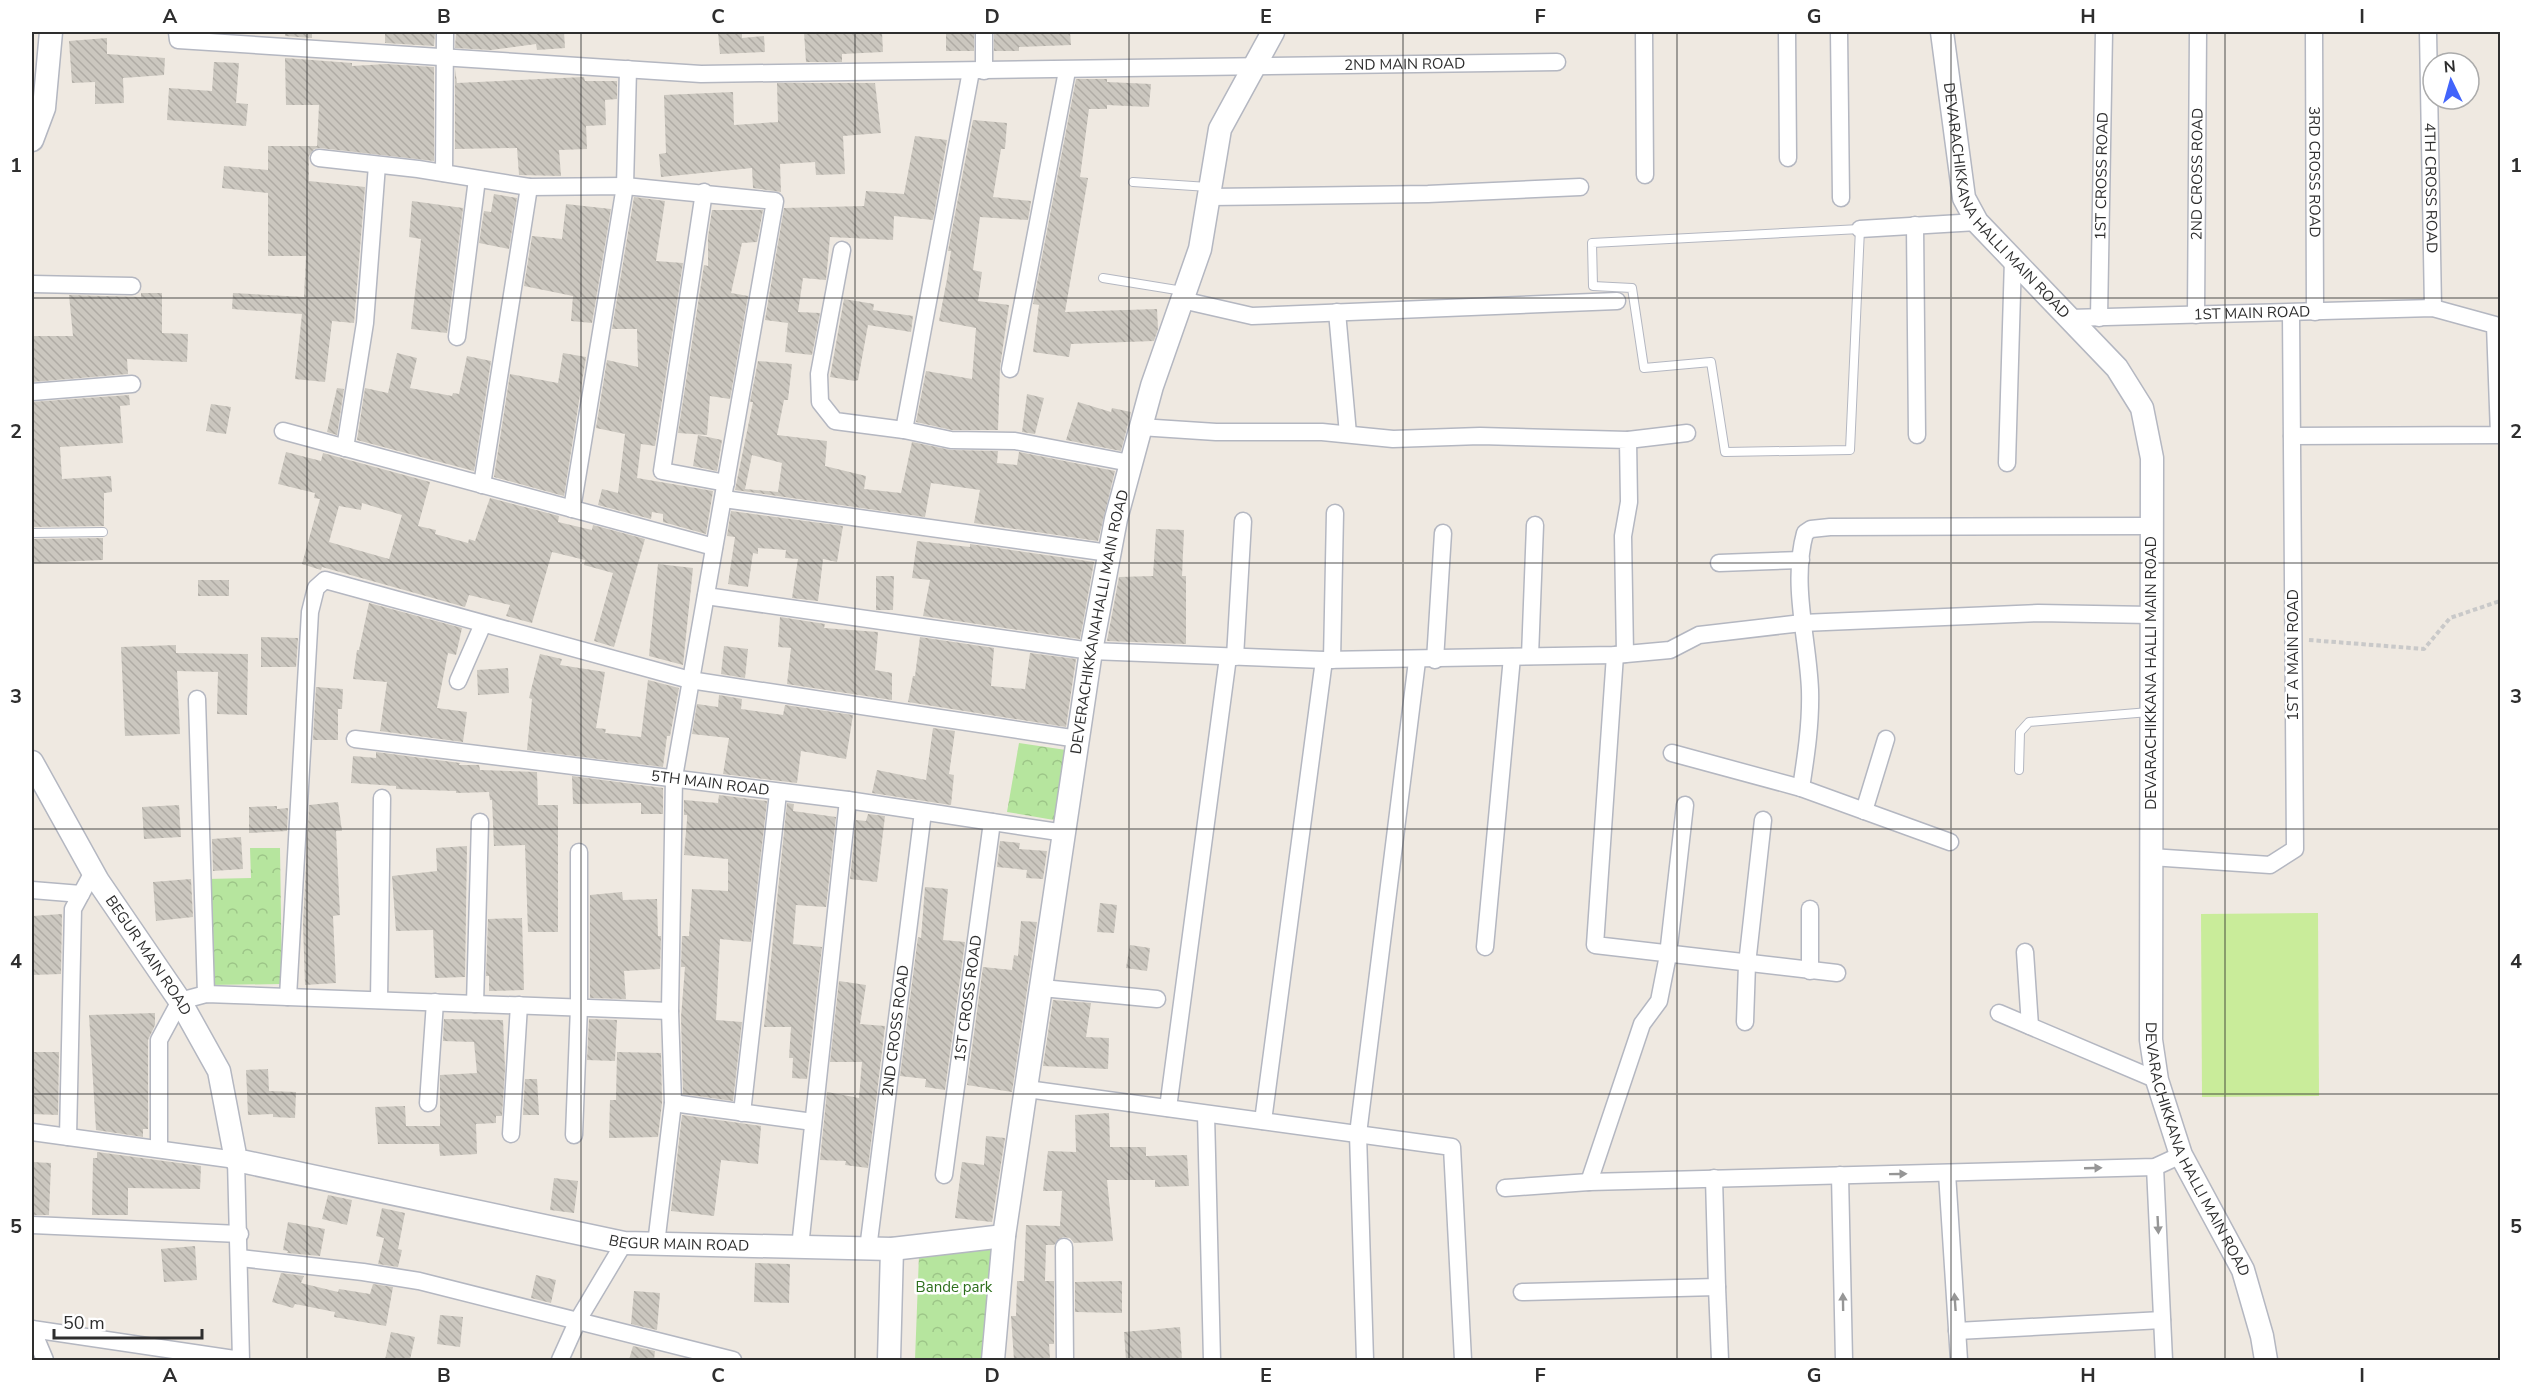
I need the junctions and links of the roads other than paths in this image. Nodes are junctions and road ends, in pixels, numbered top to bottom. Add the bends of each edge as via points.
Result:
1 (51, 32) edge
2 (177, 32) edge
3 (445, 32) edge
4 (984, 32) edge
5 (1273, 32) edge
6 (1644, 32) edge
7 (1787, 32) edge
8 (1839, 32) edge
9 (1942, 32) edge
10 (2104, 32) edge
11 (2198, 32) edge
12 (2314, 32) edge
13 (2428, 32) edge
14 (444, 58) junction
15 (40, 62) edge
16 (1557, 62) dead end
17 (1253, 68) junction
18 (628, 69) junction
19 (978, 71) junction
20 (1067, 71) junction
21 (32, 140) edge
22 (319, 158) dead end
23 (1788, 158) dead end
24 (378, 165) junction
25 (444, 173) junction
26 (1645, 175) dead end
27 (477, 179) junction
28 (1134, 182) dead end
29 (625, 186) junction
30 (529, 187) junction
31 (1580, 187) dead end
32 (705, 192) junction
33 (1209, 192) junction
34 (1841, 198) dead end
35 (1977, 222) junction
36 (1915, 225) junction
37 (1860, 229) junction
38 (842, 250) dead end
39 (2013, 259) junction
40 (1104, 278) dead end
41 (32, 284) edge
42 (132, 286) dead end
43 (1183, 295) junction
44 (1617, 301) dead end
45 (2433, 308) junction
46 (1337, 312) junction
47 (2290, 312) junction
48 (2315, 312) junction
49 (2196, 315) junction
50 (2070, 318) junction
51 (2099, 318) junction
52 (457, 337) dead end
53 (1010, 369) dead end
54 (132, 384) dead end
55 (32, 392) edge
56 (1140, 427) junction
57 (904, 430) junction
58 (283, 431) dead end
59 (1687, 433) dead end
60 (1348, 434) junction
61 (1917, 435) dead end
62 (2292, 436) junction
63 (1628, 440) junction
64 (345, 448) junction
65 (1130, 463) junction
66 (2007, 463) dead end
67 (482, 485) junction
68 (725, 491) junction
69 (572, 509) junction
70 (1335, 513) dead end
71 (1243, 521) dead end
72 (1535, 525) dead end
73 (2151, 526) junction
74 (103, 532) dead end
75 (32, 533) edge
76 (1443, 533) dead end
77 (714, 548) junction
78 (1109, 553) junction
79 (1801, 560) junction
80 (1719, 563) dead end
81 (706, 596) junction
82 (2151, 615) junction
83 (1802, 622) junction
84 (483, 624) junction
85 (1091, 651) junction
86 (1620, 655) junction
87 (1530, 656) junction
88 (1231, 657) junction
89 (1512, 657) junction
90 (1328, 660) junction
91 (1435, 660) junction
92 (1417, 661) junction
93 (690, 680) junction
94 (458, 681) dead end
95 (197, 699) dead end
96 (2151, 712) junction
97 (355, 739) dead end
98 (1886, 739) dead end
99 (1078, 740) junction
100 (1672, 753) dead end
101 (32, 762) edge
102 (2019, 770) dead end
103 (674, 777) junction
104 (1801, 788) junction
105 (778, 793) junction
106 (382, 798) dead end
107 (848, 800) junction
108 (1685, 805) dead end
109 (923, 812) junction
110 (1864, 812) junction
111 (1763, 820) dead end
112 (480, 822) dead end
113 (992, 822) junction
114 (1065, 833) junction
115 (1950, 842) dead end
116 (579, 852) dead end
117 (2151, 857) junction
118 (93, 872) junction
119 (32, 890) edge
120 (81, 894) junction
121 (1809, 909) dead end
122 (1485, 947) dead end
123 (2025, 952) dead end
124 (1668, 955) junction
125 (1747, 964) junction
126 (1810, 970) junction
127 (1837, 974) dead end
128 (1042, 988) junction
129 (206, 994) junction
130 (288, 997) junction
131 (1157, 999) dead end
132 (379, 1000) junction
133 (180, 1001) junction
134 (435, 1002) junction
135 (475, 1004) junction
136 (519, 1005) junction
137 (579, 1007) junction
138 (670, 1011) junction
139 (1999, 1013) dead end
140 (1745, 1022) dead end
141 (2030, 1026) junction
142 (2157, 1080) junction
143 (1027, 1089) junction
144 (428, 1103) dead end
145 (673, 1103) junction
146 (1168, 1108) junction
147 (742, 1113) junction
148 (1206, 1113) junction
149 (1263, 1121) junction
150 (813, 1122) junction
151 (32, 1132) edge
152 (511, 1134) dead end
153 (1358, 1134) junction
154 (574, 1135) dead end
155 (68, 1137) junction
156 (159, 1149) junction
157 (2181, 1155) junction
158 (236, 1160) junction
159 (2155, 1167) junction
160 (1947, 1173) junction
161 (944, 1175) dead end
162 (1840, 1175) junction
163 (1714, 1178) junction
164 (1589, 1182) junction
165 (1505, 1188) dead end
166 (32, 1225) edge
167 (240, 1234) junction
168 (1004, 1236) junction
169 (624, 1243) junction
170 (656, 1244) junction
171 (800, 1247) junction
172 (1064, 1247) dead end
173 (868, 1249) junction
174 (892, 1249) junction
175 (240, 1258) junction
176 (1717, 1287) junction
177 (1522, 1292) dead end
178 (578, 1320) junction
179 (2162, 1320) junction
180 (32, 1329) edge
181 (1957, 1331) junction
182 (45, 1360) edge
183 (560, 1360) edge
184 (733, 1360) edge
185 (889, 1360) edge
186 (993, 1360) edge
187 (1065, 1360) edge
188 (1212, 1360) edge
189 (1365, 1360) edge
190 (1463, 1360) edge
191 (1720, 1360) edge
192 (1844, 1360) edge
193 (1959, 1360) edge
194 (2164, 1360) edge
195 (2266, 1360) edge

1 - 15 street
2 - 14 street, 2ND MAIN ROAD via 178,40
3 - 14 street
4 - 19 street
5 - 17 street, DEVERACHIKKANAHALLI MAIN ROAD
6 - 26 street
7 - 23 street
8 - 34 street
9 - 35 street, DEVARACHIKKANA HALLI MAIN ROAD via 1960,180 1964,198
10 - 51 street, 1ST CROSS ROAD
11 - 49 street, 2ND CROSS ROAD
12 - 48 street, 3RD CROSS ROAD
13 - 45 street, 4TH CROSS ROAD
14 - 18 street, 2ND MAIN ROAD
14 - 25 street
15 - 21 street via 44,108
16 - 17 street, 2ND MAIN ROAD
17 - 20 street, 2ND MAIN ROAD
17 - 33 street, DEVERACHIKKANAHALLI MAIN ROAD via 1220,129
18 - 19 street, 2ND MAIN ROAD via 701,74
18 - 29 street
19 - 20 street, 2ND MAIN ROAD
19 - 57 street
20 - 53 street
22 - 24 street
24 - 25 street
24 - 64 street via 365,323
25 - 27 street
27 - 30 street
27 - 52 street
28 - 33 lane
29 - 30 street
29 - 32 street
29 - 69 street
30 - 67 street
31 - 33 street via 1428,194
32 - 68 street via 662,471
32 - 68 street via 775,201
33 - 43 street, DEVERACHIKKANAHALLI MAIN ROAD via 1200,249
35 - 36 street
35 - 39 street, DEVARACHIKKANA HALLI MAIN ROAD
36 - 37 street
36 - 61 street
37 - 37 lane via 1850,450 1725,452 1711,362 1644,368 1632,288 1593,286 1592,243
38 - 57 street via 819,374 820,402 835,421
39 - 50 street, DEVARACHIKKANA HALLI MAIN ROAD
39 - 66 street
40 - 43 lane
41 - 42 street
43 - 46 street via 1252,316
43 - 56 street, DEVERACHIKKANAHALLI MAIN ROAD
44 - 46 street
45 - 48 street, 1ST MAIN ROAD
45 - 62 street, 1ST MAIN ROAD via 2495,325 2499,435
46 - 60 street
47 - 48 street, 1ST MAIN ROAD
47 - 49 street, 1ST MAIN ROAD
47 - 62 street, 1ST A MAIN ROAD
49 - 51 street, 1ST MAIN ROAD
50 - 51 street, 1ST MAIN ROAD
50 - 73 street, DEVARACHIKKANA HALLI MAIN ROAD via 2117,368 2142,408 2151,458
54 - 55 street
56 - 60 street
56 - 65 street, DEVERACHIKKANAHALLI MAIN ROAD
57 - 65 street via 951,440 1015,441
58 - 64 street
59 - 63 street
60 - 63 street via 1393,439 1480,436
62 - 117 street, 1ST A MAIN ROAD via 2295,849 2270,865
63 - 86 street via 1629,501 1623,536
64 - 67 street
65 - 78 street, DEVERACHIKKANAHALLI MAIN ROAD
67 - 69 street
68 - 77 street
68 - 78 street
69 - 77 street
70 - 90 street
71 - 88 street
72 - 87 street
73 - 79 street via 1811,529 1804,533
73 - 82 street, DEVARACHIKKANA HALLI MAIN ROAD
74 - 75 lane
76 - 91 street
77 - 81 street
78 - 85 street, DEVERACHIKKANAHALLI MAIN ROAD
79 - 80 street
79 - 83 street
81 - 85 street
81 - 93 street
82 - 83 street via 2038,613
82 - 96 street, DEVARACHIKKANA HALLI MAIN ROAD
83 - 86 street via 1699,634 1670,650
83 - 104 street via 1810,690
84 - 93 street
84 - 94 street
84 - 130 street via 333,580 325,580 316,588 310,612
85 - 88 street
85 - 99 street, DEVERACHIKKANAHALLI MAIN ROAD
86 - 87 street
86 - 124 street via 1595,945
87 - 89 street
88 - 90 street
88 - 146 street
89 - 91 street
89 - 122 street
90 - 92 street
90 - 149 street
91 - 92 street
92 - 153 street
93 - 99 street
93 - 103 street
95 - 129 street
96 - 102 lane via 2029,722 2020,732
96 - 117 street, DEVARACHIKKANA HALLI MAIN ROAD
97 - 103 street, 5TH MAIN ROAD
98 - 110 street
99 - 114 street, DEVERACHIKKANAHALLI MAIN ROAD
100 - 104 street
101 - 118 street, BEGUR MAIN ROAD
103 - 105 street, 5TH MAIN ROAD
103 - 138 street
104 - 110 street
105 - 107 street, 5TH MAIN ROAD
105 - 147 street
106 - 132 street
107 - 109 street, 5TH MAIN ROAD
107 - 150 street
108 - 124 street
109 - 113 street, 5TH MAIN ROAD
109 - 173 street, 2ND CROSS ROAD
110 - 115 street
111 - 125 street
112 - 135 street
113 - 114 street, 5TH MAIN ROAD
113 - 161 street, 1ST CROSS ROAD
114 - 128 street, DEVERACHIKKANAHALLI MAIN ROAD
116 - 137 street
117 - 142 street, DEVARACHIKKANA HALLI MAIN ROAD via 2149,994
118 - 120 street
118 - 133 street, BEGUR MAIN ROAD
119 - 120 street
120 - 155 street via 73,909
121 - 126 street
123 - 141 street
124 - 125 street
124 - 164 street via 1659,1001 1642,1024
125 - 126 street
125 - 140 street
126 - 127 street
128 - 131 street
128 - 143 street, DEVERACHIKKANAHALLI MAIN ROAD
129 - 130 street
129 - 133 street
130 - 132 street
132 - 134 street
133 - 156 street via 159,1040
133 - 158 street, BEGUR MAIN ROAD via 219,1071
134 - 135 street
134 - 144 street
135 - 136 street
136 - 137 street
136 - 152 street
137 - 138 street
137 - 154 street
138 - 145 street
139 - 141 street
141 - 142 street
142 - 157 street, DEVARACHIKKANA HALLI MAIN ROAD
143 - 146 street
143 - 168 street, DEVERACHIKKANAHALLI MAIN ROAD
145 - 147 street
145 - 170 street
146 - 148 street
147 - 150 street
148 - 149 street
148 - 188 street
149 - 153 street
150 - 171 street
151 - 155 street
153 - 189 street
153 - 190 street via 1452,1147
155 - 156 street
156 - 158 street
157 - 159 street
157 - 195 street, DEVARACHIKKANA HALLI MAIN ROAD via 2243,1270
158 - 167 street, BEGUR MAIN ROAD
158 - 169 street, BEGUR MAIN ROAD
160 -> 159 street
159 -> 179 street
162 -> 160 street
181 -> 160 street
162 - 163 street
192 -> 162 street
163 - 164 street
163 - 176 street
164 - 165 street
166 - 167 street
167 - 175 street, BEGUR MAIN ROAD
168 - 174 street, BEGUR MAIN ROAD
168 - 186 street
169 - 170 street, BEGUR MAIN ROAD
169 - 178 street
170 - 171 street, BEGUR MAIN ROAD
171 - 173 street, BEGUR MAIN ROAD
172 - 187 street
173 - 174 street, BEGUR MAIN ROAD
174 - 185 street
175 - 178 street via 419,1281
175 - 180 street, BEGUR MAIN ROAD via 241,1360
176 - 177 street
176 - 191 street
178 - 183 street
178 - 184 street
179 - 181 street
179 - 194 street
180 - 182 street
181 - 193 street

